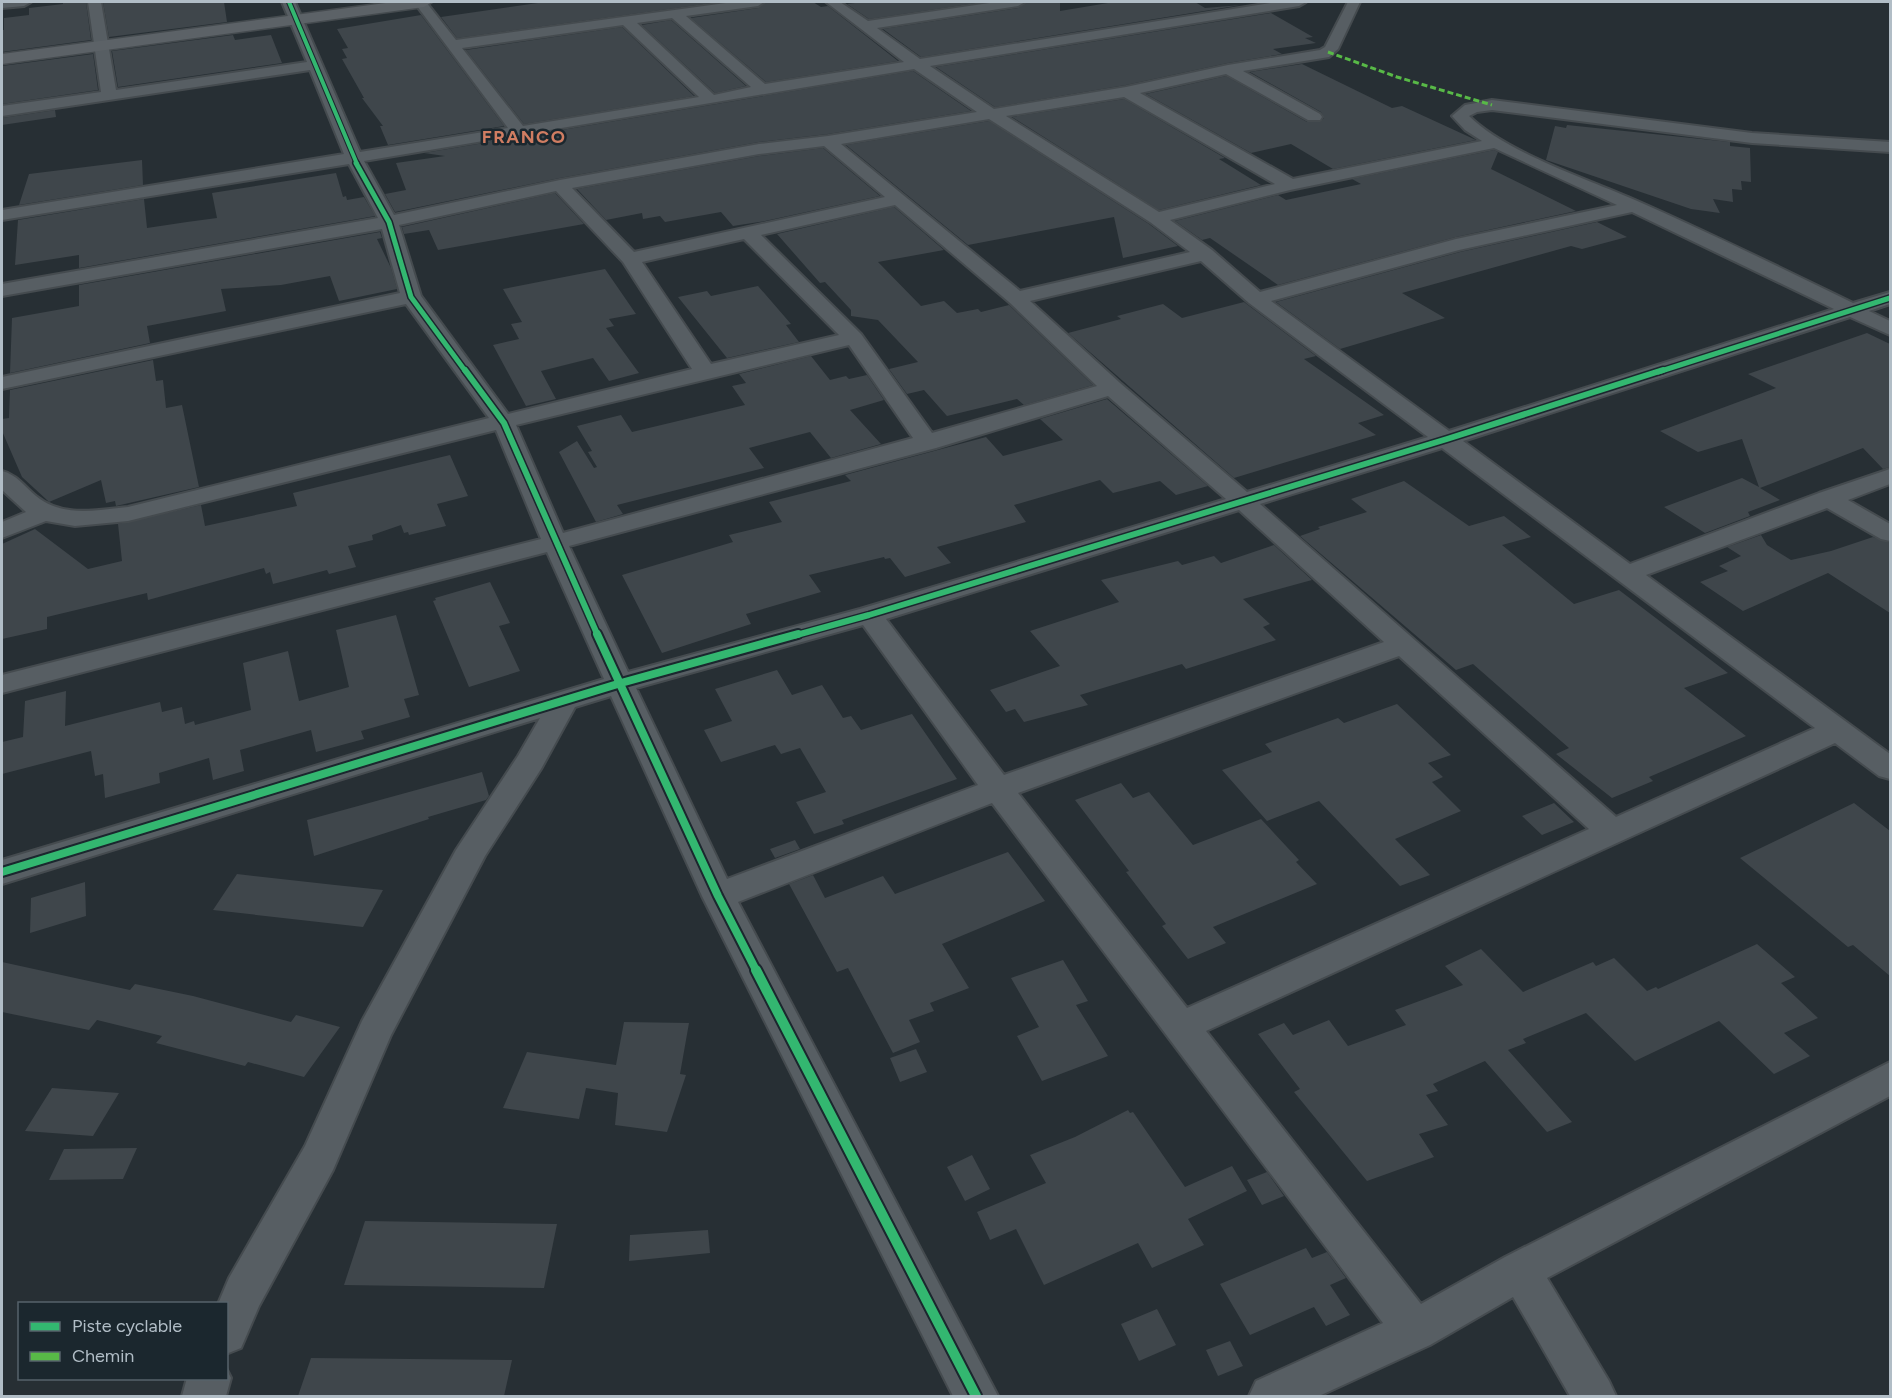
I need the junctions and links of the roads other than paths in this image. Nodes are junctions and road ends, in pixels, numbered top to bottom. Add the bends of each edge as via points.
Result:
1 (24, 2) edge
2 (94, 2) edge
3 (422, 2) edge
4 (759, 2) edge
5 (832, 2) edge
6 (1018, 2) edge
7 (1200, 2) edge
8 (1299, 2) edge
9 (1354, 2) edge
10 (2, 4) edge
11 (294, 10) edge
12 (674, 13) junction
13 (1226, 13) junction
14 (626, 20) junction
15 (865, 26) junction
16 (102, 45) junction
17 (452, 45) junction
18 (2, 59) edge
19 (917, 64) junction
20 (314, 65) junction
21 (1228, 69) junction
22 (762, 89) junction
23 (1126, 92) junction
24 (109, 96) junction
25 (711, 100) junction
26 (2, 111) edge
27 (991, 114) junction
28 (1314, 117) dead end
29 (518, 130) junction
30 (828, 141) junction
31 (1497, 143) junction
32 (1890, 147) edge
33 (354, 158) junction
34 (560, 185) junction
35 (1290, 185) junction
36 (900, 199) junction
37 (1635, 206) junction
38 (2, 215) edge
39 (1156, 218) junction
40 (388, 222) junction
41 (747, 232) junction
42 (1205, 254) junction
43 (630, 259) junction
44 (2, 290) edge
45 (411, 297) junction
46 (1016, 298) junction
47 (1890, 298) edge
48 (1256, 299) junction
49 (1852, 310) junction
50 (1890, 329) edge
51 (854, 338) junction
52 (705, 372) junction
53 (2, 383) edge
54 (1112, 388) junction
55 (504, 423) junction
56 (1447, 440) junction
57 (928, 443) junction
58 (1890, 476) edge
59 (2, 478) edge
60 (1828, 498) junction
61 (1243, 501) junction
62 (44, 513) junction
63 (2, 531) edge
64 (1890, 534) edge
65 (555, 543) junction
66 (1629, 573) junction
67 (869, 615) junction
68 (1404, 645) junction
69 (621, 683) junction
70 (2, 684) edge
71 (564, 701) junction
72 (1838, 730) junction
73 (1890, 769) edge
74 (998, 789) junction
75 (1612, 832) junction
76 (2, 872) edge
77 (718, 896) junction
78 (1182, 1026) junction
79 (1890, 1078) edge
80 (1520, 1271) junction
81 (228, 1328) edge
82 (1415, 1330) junction
83 (208, 1380) edge
84 (204, 1396) edge
85 (976, 1396) edge
86 (1271, 1396) edge
87 (1594, 1396) edge

1 - 10 street
2 - 16 street
3 - 11 street
3 - 17 street
4 - 12 street
5 - 15 street
6 - 15 street
7 - 13 street
8 - 13 street
9 - 21 street via 1328,52
11 - 16 street
11 - 20 street
12 - 14 street
12 - 22 street
13 - 19 street
14 - 17 street
14 - 25 street
15 - 19 street
16 - 18 street
16 - 24 street
17 - 29 street
19 - 22 street
19 - 27 street
20 - 24 street
20 - 33 street
21 - 23 street
21 - 28 street
22 - 25 street
23 - 27 street
23 - 35 street
24 - 26 street
25 - 29 street
27 - 30 street
27 - 39 street
29 - 33 street
30 - 34 street via 759,149
30 - 36 street
31 - 32 street via 1465,124 1460,116 1464,111 1492,105 1752,138
31 - 35 street
31 - 37 street
33 - 38 street
33 - 40 street
34 - 40 street
34 - 43 street
35 - 39 street
36 - 41 street
36 - 46 street
37 - 48 street via 1456,245
37 - 49 street
39 - 42 street
40 - 44 street
40 - 45 street
41 - 43 street
41 - 51 street
42 - 46 street
42 - 48 street
43 - 52 street
45 - 53 street
45 - 55 street
46 - 54 street
47 - 49 street
48 - 56 street
49 - 50 street
49 - 56 street
51 - 52 street
51 - 57 street
52 - 55 street
54 - 57 street
54 - 61 street
55 - 62 street via 128,514 90,518
55 - 65 street
56 - 61 street
56 - 66 street
57 - 65 street
58 - 60 street
59 - 62 street
60 - 64 street
60 - 66 street
61 - 67 street
61 - 68 street
62 - 63 street
65 - 69 street
65 - 70 street
66 - 72 street
67 - 69 street
67 - 74 street
68 - 74 street
68 - 75 street
69 - 71 street
69 - 77 street
71 - 76 street
71 - 81 street via 530,762 472,850 375,1032 319,1158 244,1292
72 - 73 street
72 - 75 street
74 - 77 street
74 - 78 street
75 - 78 street
77 - 85 street
78 - 82 street
79 - 80 street
80 - 82 street
80 - 87 street
82 - 86 street
83 - 84 street

